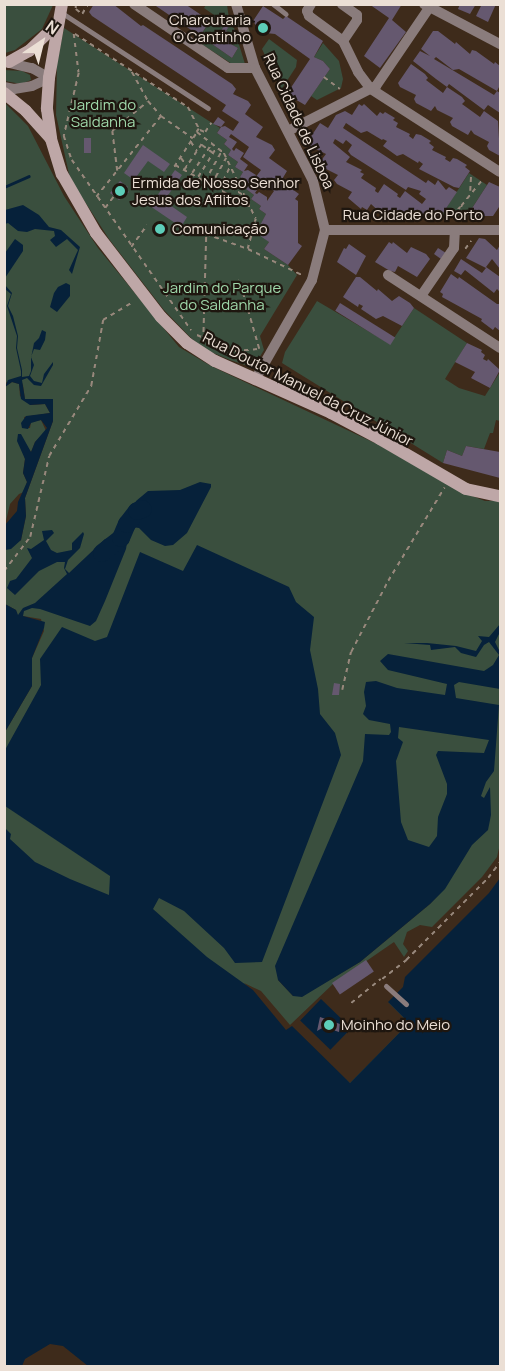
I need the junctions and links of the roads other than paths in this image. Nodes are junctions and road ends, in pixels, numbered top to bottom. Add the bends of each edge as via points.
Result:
1 (134, 4) edge
2 (236, 4) edge
3 (273, 4) edge
4 (311, 4) edge
5 (342, 4) edge
6 (427, 6) edge
7 (60, 13) edge
8 (286, 14) dead end
9 (343, 40) junction
10 (501, 44) edge
11 (7, 62) edge
12 (255, 68) junction
13 (49, 78) junction
14 (4, 87) edge
15 (371, 89) junction
16 (4, 93) edge
17 (208, 108) dead end
18 (288, 131) junction
19 (51, 139) junction
20 (501, 172) edge
21 (325, 230) junction
22 (501, 230) edge
23 (455, 231) junction
24 (388, 274) dead end
25 (421, 296) junction
26 (501, 348) edge
27 (255, 380) junction
28 (501, 496) edge
29 (386, 986) road end
30 (406, 1004) dead end

1 - 12 street via 228,68
2 - 12 street, Rua Cidade de Lisboa
3 - 8 lane
4 - 9 street via 309,16
5 - 9 street via 357,15
6 - 10 street
6 - 15 street via 384,77
7 - 11 main road via 29,51
7 - 13 main road, Rua Doutor Manuel da Cruz Júnior
7 - 17 lane
9 - 15 street
11 - 13 street via 32,68
12 - 18 street, Rua Cidade de Lisboa
13 - 14 street via 32,86
13 - 19 main road, Rua Doutor Manuel da Cruz Júnior via 47,109
15 - 18 street
15 - 20 street
16 - 19 main road
18 - 21 street, Rua Cidade de Lisboa via 313,181
19 - 27 main road, Rua Doutor Manuel da Cruz Júnior via 74,196 106,248 145,296 179,336 204,354
21 - 23 street, Rua Cidade do Porto
21 - 27 street, Rua Cidade de Lisboa via 312,280
22 - 23 street, Rua Cidade do Porto
23 - 25 street via 454,248
24 - 25 street
25 - 26 street
27 - 28 main road, Rua Doutor Manuel da Cruz Júnior via 380,439 449,481
29 - 30 lane

